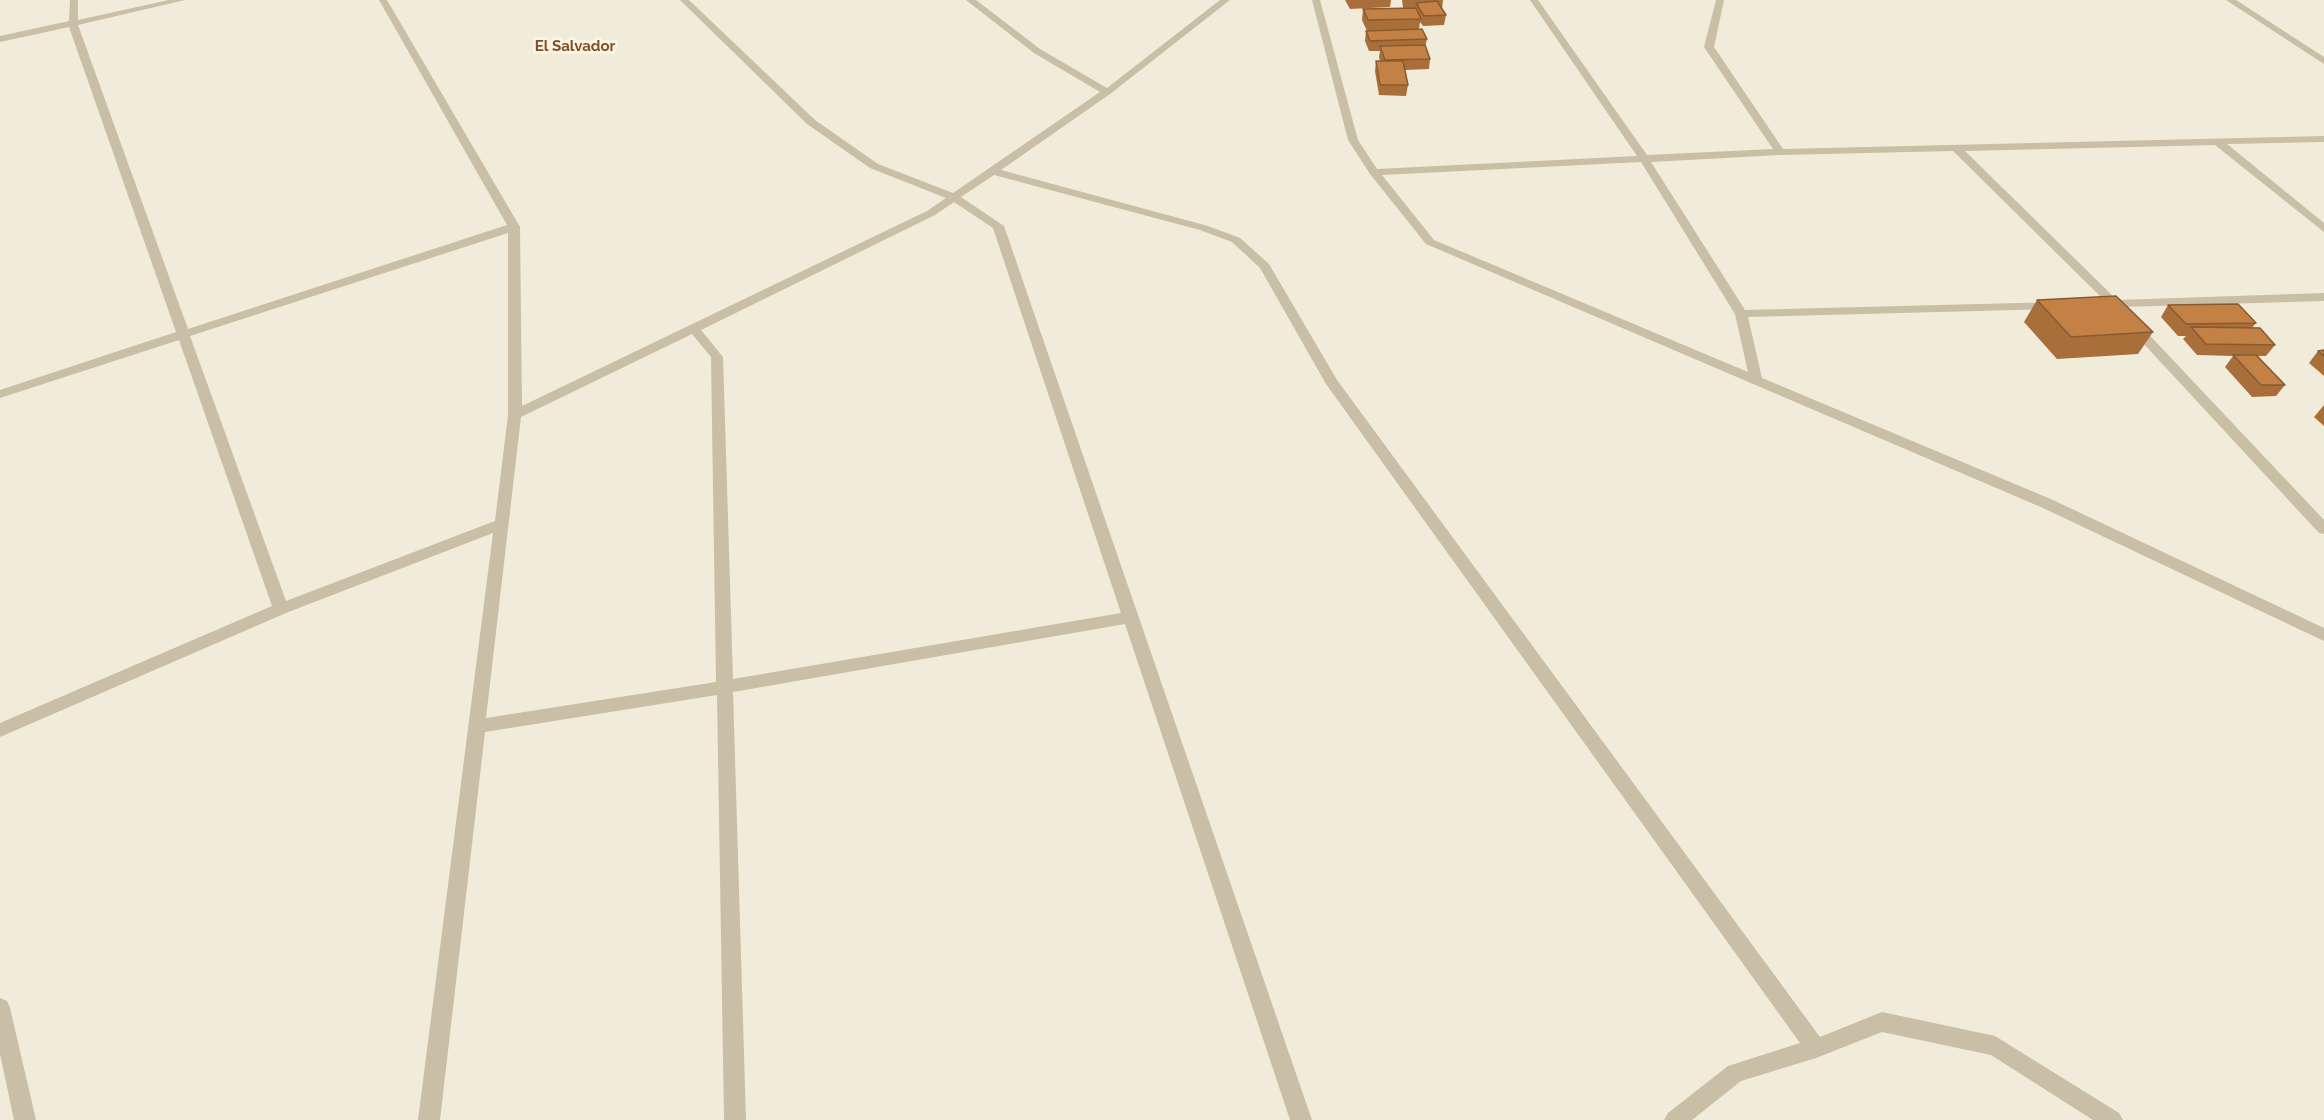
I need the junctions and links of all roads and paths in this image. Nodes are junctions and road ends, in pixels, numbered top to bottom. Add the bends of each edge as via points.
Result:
1 (74, 0) edge
2 (182, 0) edge
3 (383, 0) edge
4 (684, 0) edge
5 (970, 0) edge
6 (1226, 0) edge
7 (1316, 0) edge
8 (1534, 0) edge
9 (1720, 0) edge
10 (2230, 0) edge
11 (73, 24) junction
12 (0, 39) edge
13 (2324, 47) edge
14 (2304, 48) junction
15 (2324, 61) edge
16 (1107, 92) junction
17 (2324, 139) edge
18 (2219, 143) junction
19 (1956, 148) junction
20 (1780, 152) junction
21 (1645, 160) junction
22 (992, 171) junction
23 (1374, 172) junction
24 (954, 197) junction
25 (514, 226) junction
26 (2324, 229) edge
27 (2324, 297) edge
28 (2113, 303) junction
29 (2089, 304) edge
30 (2065, 305) edge
31 (1742, 314) junction
32 (693, 328) junction
33 (184, 334) junction
34 (1756, 379) junction
35 (0, 394) edge
36 (515, 415) junction
37 (502, 524) junction
38 (2324, 529) edge
39 (281, 609) junction
40 (1131, 617) junction
41 (2324, 635) edge
42 (725, 687) junction
43 (477, 726) junction
44 (0, 730) edge
45 (0, 1008) edge
46 (1816, 1048) junction
47 (25, 1120) edge
48 (429, 1120) edge
49 (735, 1120) edge
50 (1301, 1120) edge
51 (1675, 1120) edge
52 (2112, 1120) edge

1 - 11 street
2 - 11 street
3 - 25 street
4 - 24 street via 811,122 874,166
5 - 16 street via 1037,51
6 - 16 street
7 - 23 street via 1353,140
8 - 21 street
9 - 20 street via 1709,47
10 - 14 street
11 - 12 street
11 - 33 street
13 - 14 street
14 - 15 street
16 - 22 street
17 - 18 street
18 - 19 street
18 - 26 street
19 - 20 street
19 - 28 street
20 - 21 street
21 - 23 street
21 - 31 street
22 - 24 street
22 - 46 street via 1203,228 1236,240 1265,266 1331,381
23 - 34 street via 1430,242
24 - 32 street via 931,213
24 - 40 street via 998,226
25 - 33 street
25 - 36 street
27 - 28 street
28 - 29 street
28 - 38 street
30 - 31 street
31 - 34 street
32 - 36 street
32 - 42 street via 717,357
33 - 35 street
33 - 39 street
34 - 41 street via 2048,504
36 - 37 street
37 - 39 street
37 - 43 street
39 - 44 street
40 - 42 street
40 - 50 street
42 - 43 street
42 - 49 street
43 - 48 street
45 - 47 street
46 - 51 street via 1735,1073
46 - 52 street via 1882,1022 1995,1046

